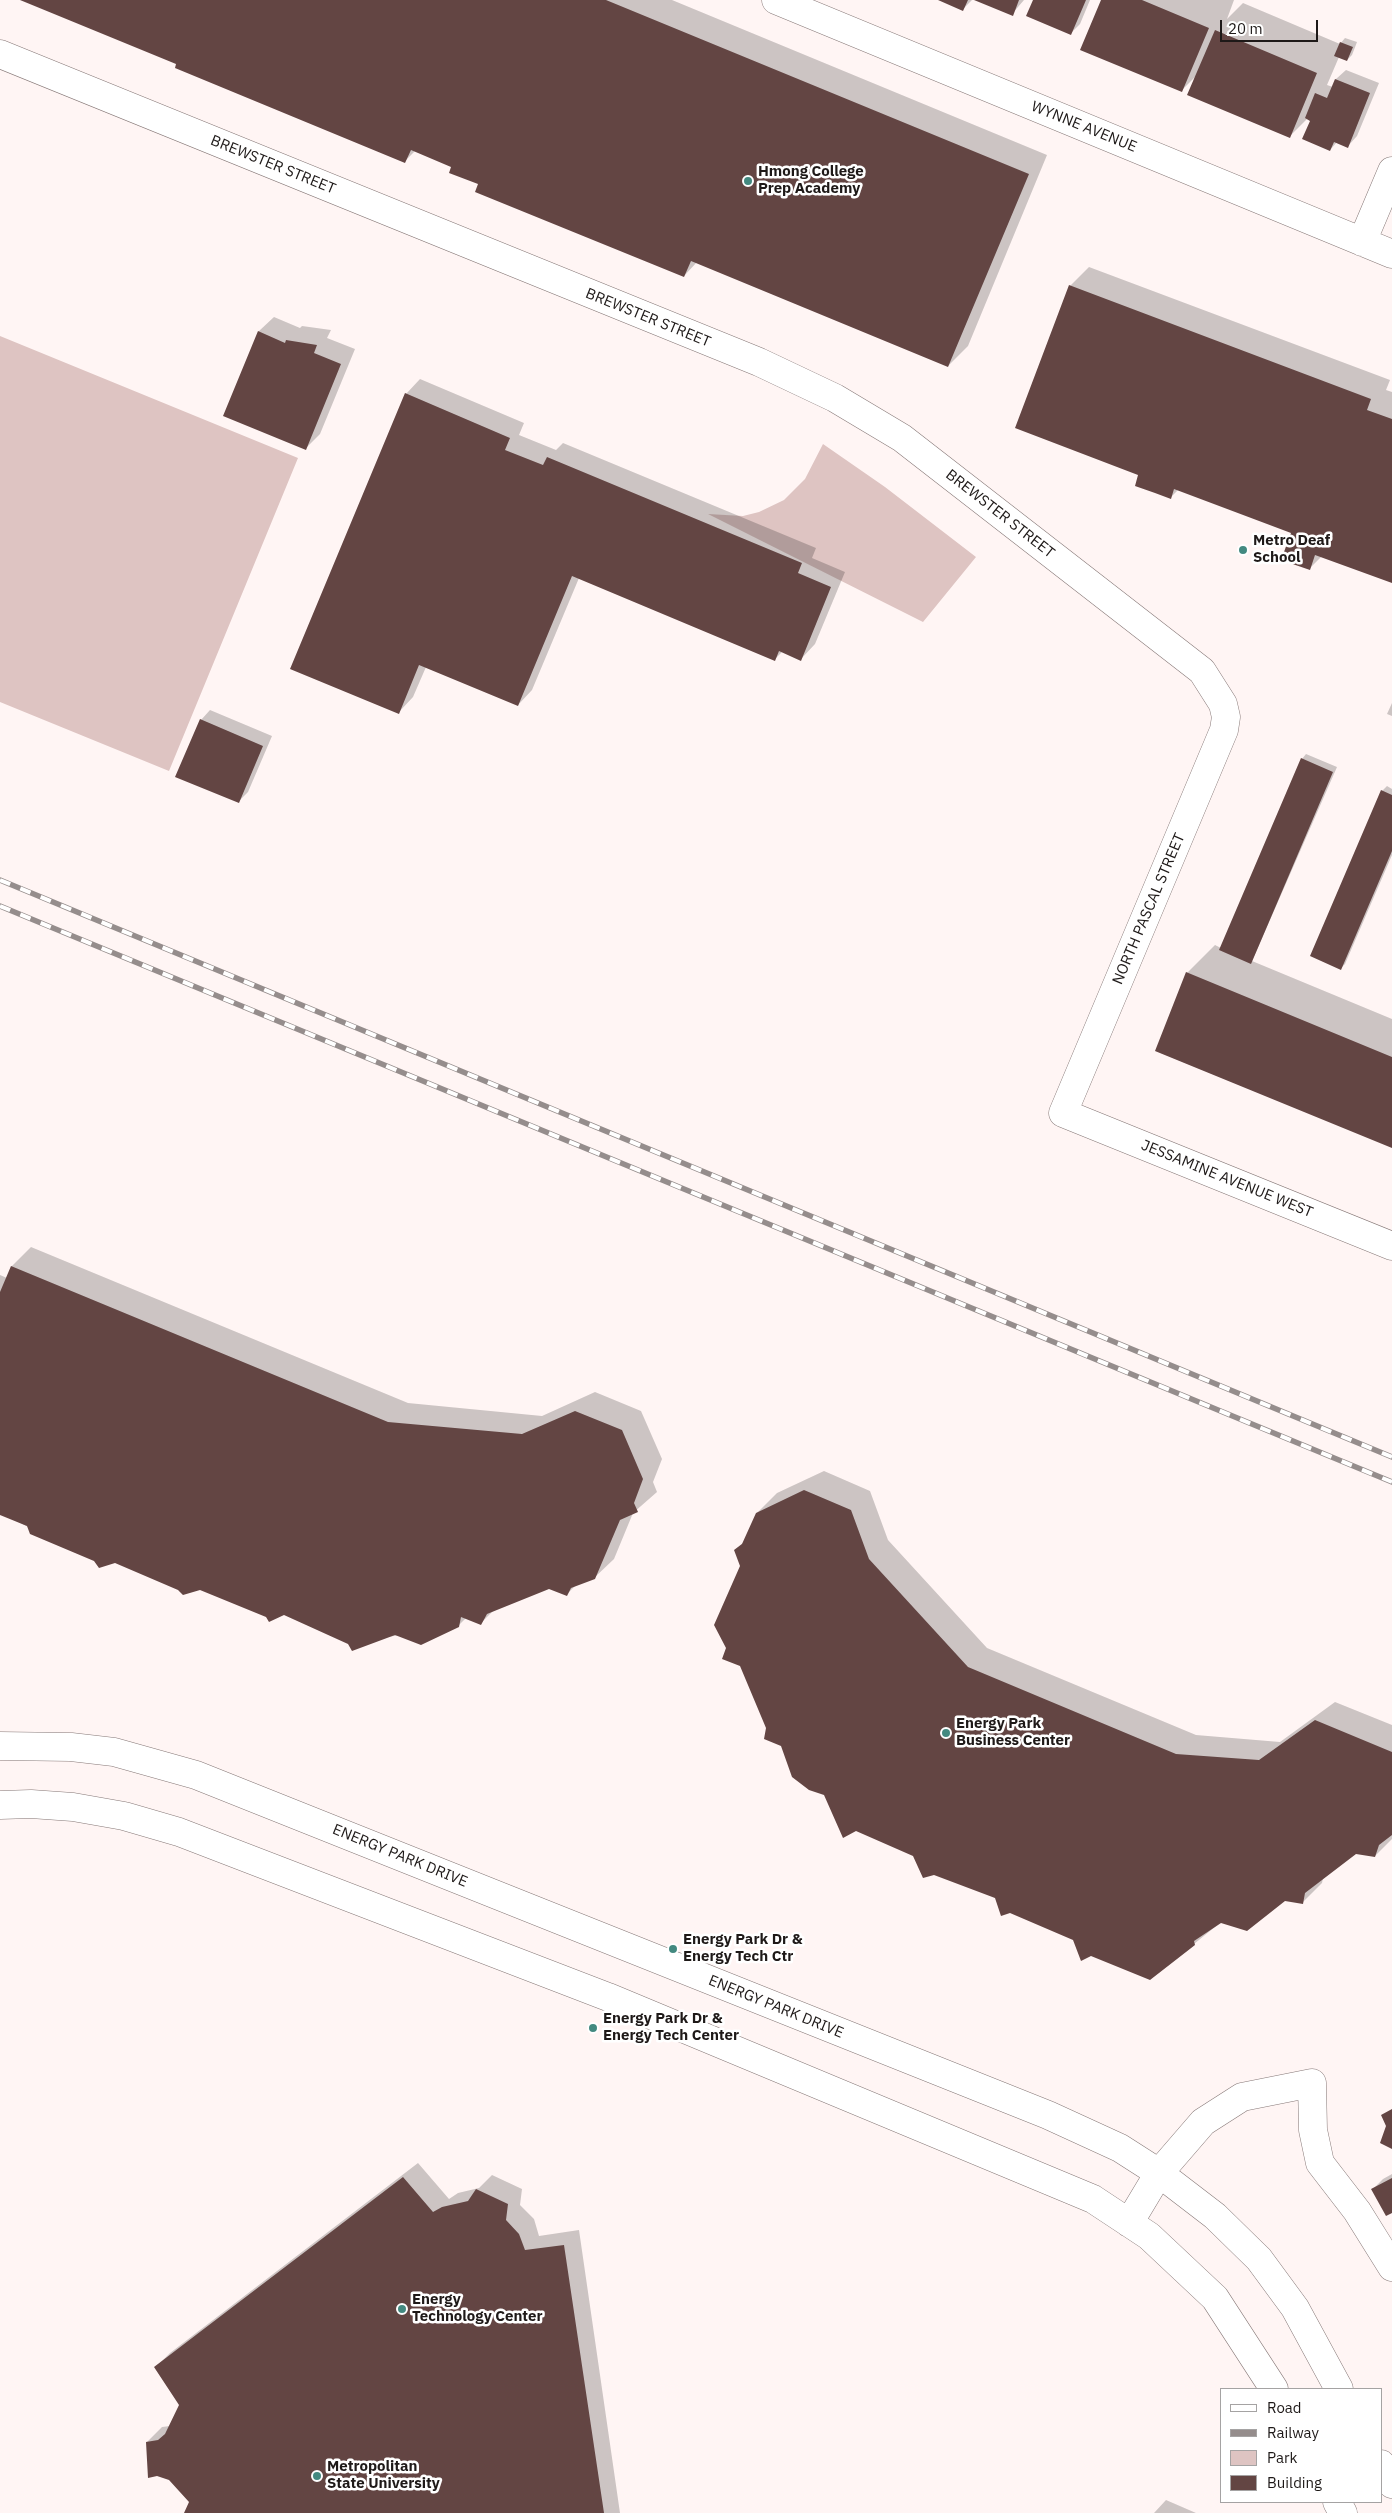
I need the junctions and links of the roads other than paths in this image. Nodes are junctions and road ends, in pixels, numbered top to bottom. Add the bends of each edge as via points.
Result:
1 (776, 0) edge
2 (0, 54) edge
3 (1392, 171) edge
4 (1362, 242) junction
5 (1392, 254) edge
6 (1223, 704) joint
7 (1063, 1113) joint
8 (1392, 1246) edge
9 (0, 1746) edge
10 (0, 1805) edge
11 (1159, 2173) junction
12 (1129, 2223) junction
13 (1392, 2267) edge
14 (1273, 2388) edge
15 (1339, 2388) edge
16 (1382, 2466) edge
17 (1392, 2484) edge

1 - 4 street, WYNNE AVENUE
2 - 6 street, BREWSTER STREET via 759,362 835,398 902,438 1175,649 1202,671
3 - 4 street
4 - 5 street, WYNNE AVENUE
6 - 7 street, NORTH PASCAL STREET via 1224,730
7 - 8 street, JESSAMINE AVENUE WEST
9 - 11 street, ENERGY PARK DRIVE via 71,1747 114,1752 196,1774 1048,2115 1120,2148
10 - 12 street via 73,1808 124,1816 179,1832 608,1997 1093,2199
11 - 12 street
11 - 13 street via 1204,2122 1242,2097 1312,2083 1313,2130 1320,2163 1357,2211
11 - 15 street, ENERGY PARK DRIVE via 1215,2216 1259,2259 1295,2308
12 - 14 street via 1149,2236 1215,2298
16 - 17 street

